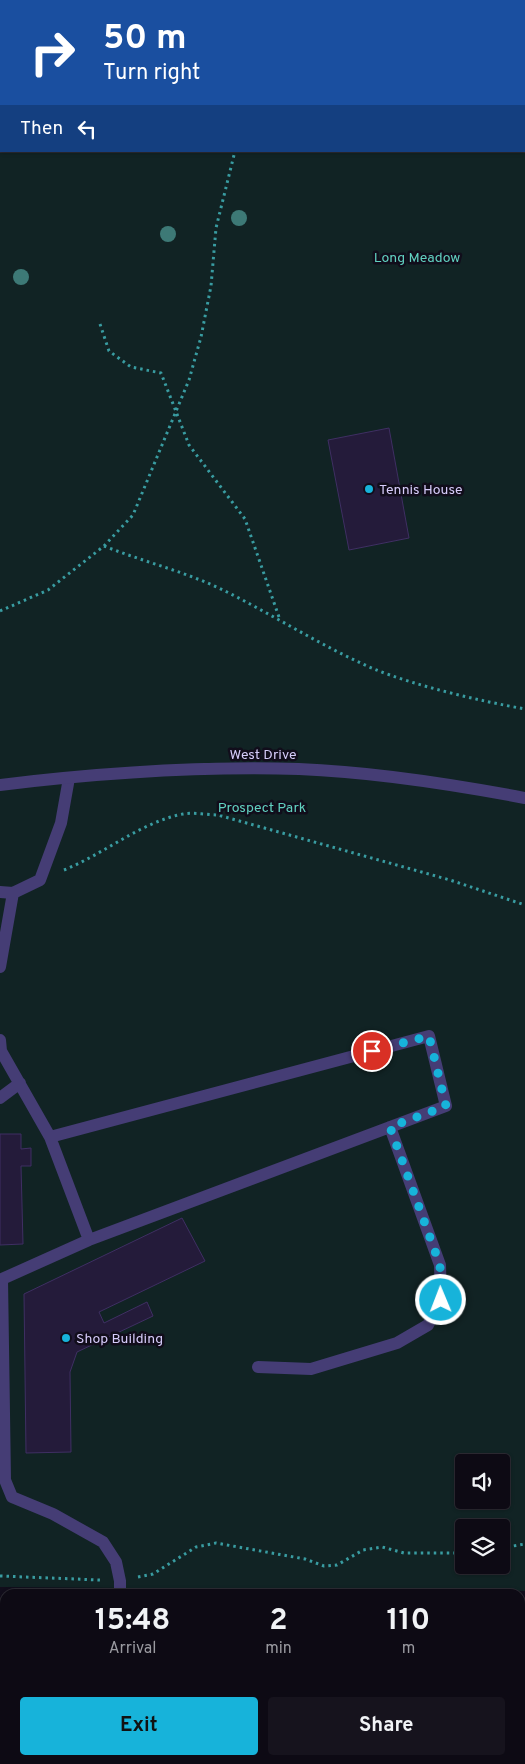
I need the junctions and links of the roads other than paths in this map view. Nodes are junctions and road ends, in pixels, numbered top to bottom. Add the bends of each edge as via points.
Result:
1 (69, 778) junction
2 (0, 785) edge
3 (525, 798) edge
4 (0, 892) edge
5 (13, 893) junction
6 (0, 967) edge
7 (0, 1040) edge
8 (20, 1083) junction
9 (0, 1098) edge
10 (390, 1127) junction
11 (50, 1137) junction
12 (89, 1240) junction
13 (1, 1279) edge
14 (258, 1367) dead end
15 (120, 1588) edge
16 (0, 1658) edge
17 (0, 1682) edge

1 - 2 street, West Drive
1 - 3 street, West Drive via 130,771 300,769 438,783
1 - 5 street via 61,823 40,880
4 - 5 street
5 - 6 street
7 - 8 street via 1,1051
8 - 9 street
8 - 11 street
10 - 11 street via 446,1106 429,1036
10 - 12 street
10 - 14 street via 440,1265 441,1300 428,1324 397,1343 311,1369
11 - 12 street
12 - 13 street
13 - 15 street via 5,1480 12,1497 53,1514 103,1542 116,1562
16 - 17 street

